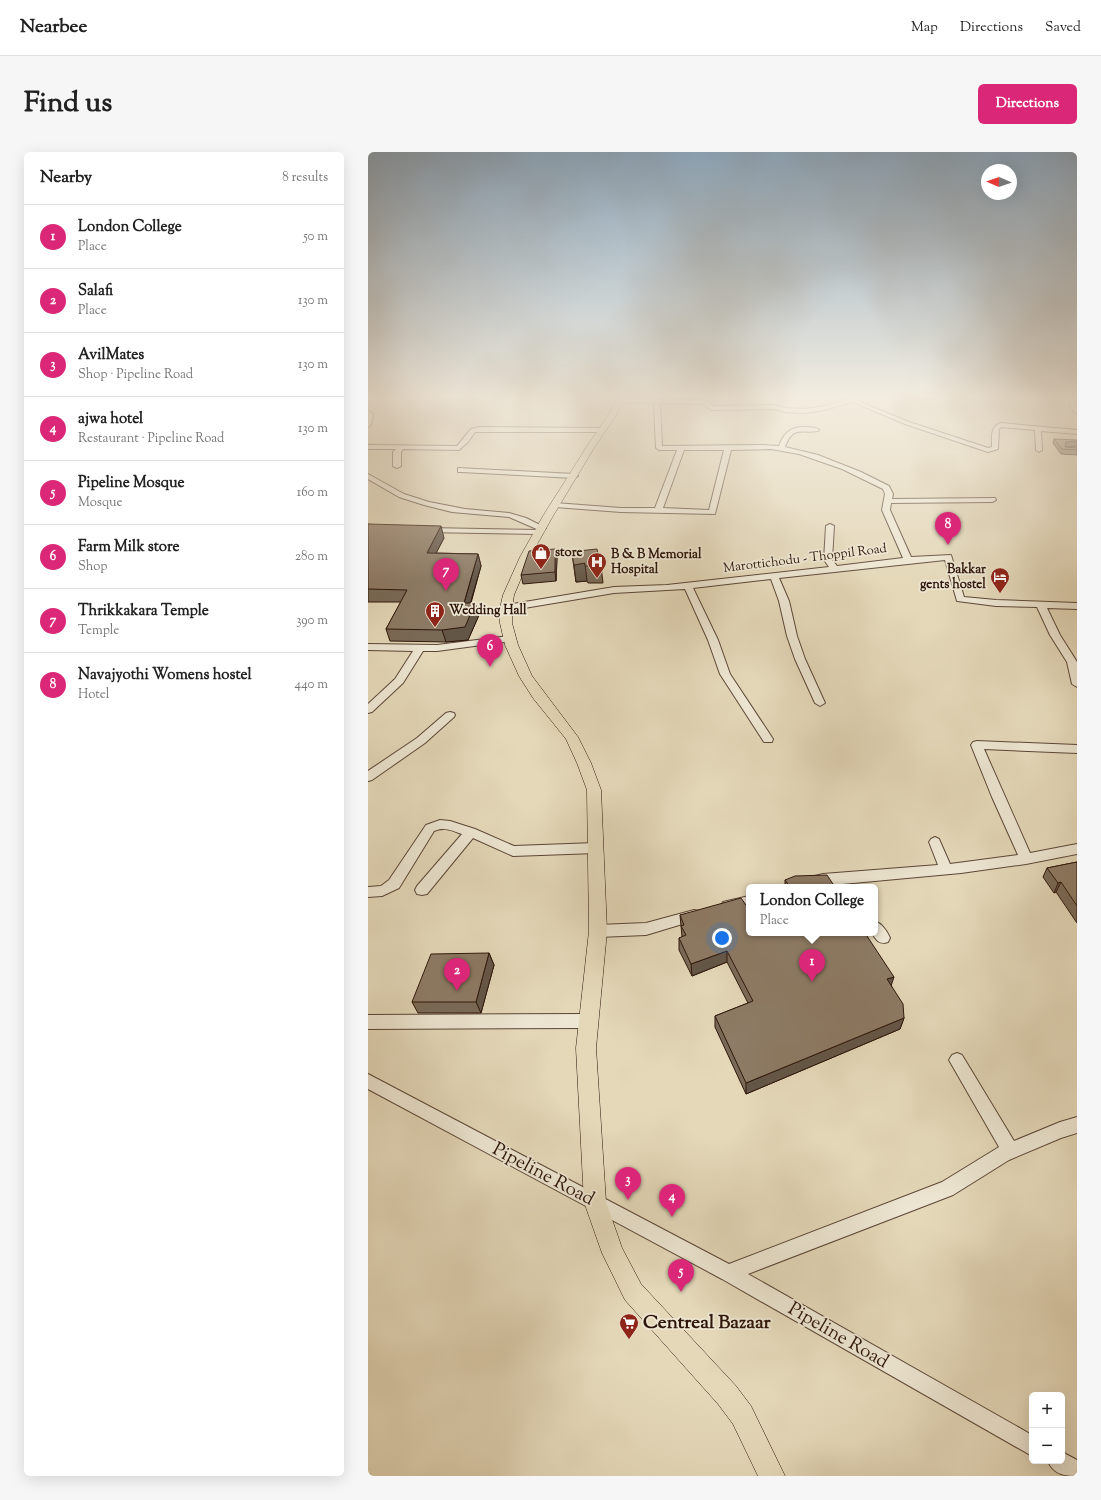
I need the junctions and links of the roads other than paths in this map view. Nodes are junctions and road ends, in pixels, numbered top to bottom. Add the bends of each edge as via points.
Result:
1 (397, 459) edge
2 (584, 459) edge
3 (677, 459) edge
4 (725, 459) edge
5 (821, 459) edge
6 (397, 466) dead end
7 (461, 470) dead end
8 (368, 476) edge
9 (574, 476) junction
10 (992, 500) dead end
11 (889, 501) junction
12 (555, 504) junction
13 (658, 510) junction
14 (830, 526) dead end
15 (418, 530) edge
16 (541, 530) junction
17 (908, 560) junction
18 (835, 569) junction
19 (774, 576) junction
20 (688, 586) junction
21 (1041, 605) junction
22 (1077, 606) edge
23 (506, 608) junction
24 (510, 639) junction
25 (368, 647) edge
26 (420, 648) junction
27 (1077, 684) edge
28 (820, 702) dead end
29 (368, 710) edge
30 (450, 716) dead end
31 (768, 739) dead end
32 (1077, 749) edge
33 (368, 776) edge
34 (471, 832) junction
35 (935, 842) dead end
36 (596, 848) junction
37 (1077, 849) edge
38 (1026, 859) junction
39 (946, 869) junction
40 (846, 883) edge
41 (801, 884) edge
42 (422, 890) dead end
43 (368, 892) edge
44 (746, 902) edge
45 (598, 931) junction
46 (878, 931) edge
47 (883, 938) dead end
48 (588, 1021) junction
49 (368, 1022) edge
50 (957, 1060) dead end
51 (368, 1081) edge
52 (1077, 1125) edge
53 (1010, 1151) junction
54 (595, 1202) junction
55 (728, 1273) junction
56 (1029, 1444) edge
57 (1063, 1464) edge
58 (1077, 1472) edge
59 (772, 1476) edge

1 - 6 street
2 - 9 main road
3 - 13 street
4 - 13 street via 712,512
5 - 11 street via 886,488
7 - 9 street
8 - 16 street via 387,489 426,504 464,511 504,514 522,519
9 - 12 main road
10 - 11 street
11 - 17 street via 886,510 888,518
12 - 13 street via 621,510
12 - 16 main road
14 - 18 street via 828,560
15 - 16 street
16 - 23 main road via 515,578
17 - 18 street, Marottichodu - Thoppil Road
17 - 21 street, Marottichodu - Thoppil Road via 948,557 960,599
18 - 19 street, Marottichodu - Thoppil Road
19 - 20 street, Marottichodu - Thoppil Road
19 - 28 street via 784,601 800,659
20 - 23 street, Marottichodu - Thoppil Road via 614,590
20 - 31 street via 713,640 725,674
21 - 22 street, Marottichodu - Thoppil Road
21 - 27 street via 1072,662
23 - 24 main road
24 - 26 street
24 - 36 main road via 528,682 571,738 591,779 595,804
25 - 26 street
26 - 29 street via 399,681
30 - 33 street via 420,743
32 - 38 street via 977,745
34 - 36 street via 513,851
34 - 42 street
34 - 43 street via 441,823 435,824 394,884 385,891
35 - 39 street
36 - 45 main road
37 - 38 street
38 - 39 street
39 - 40 street
40 - 41 street via 828,878
44 - 45 street via 646,929
45 - 48 main road
46 - 47 street
48 - 49 street
48 - 54 main road via 586,1048
50 - 53 street
51 - 54 street, Pipeline Road
52 - 53 street
53 - 55 street via 947,1189
54 - 55 street, Pipeline Road
54 - 59 main road via 613,1253 633,1292 742,1415
55 - 56 street, Pipeline Road
57 - 58 street

